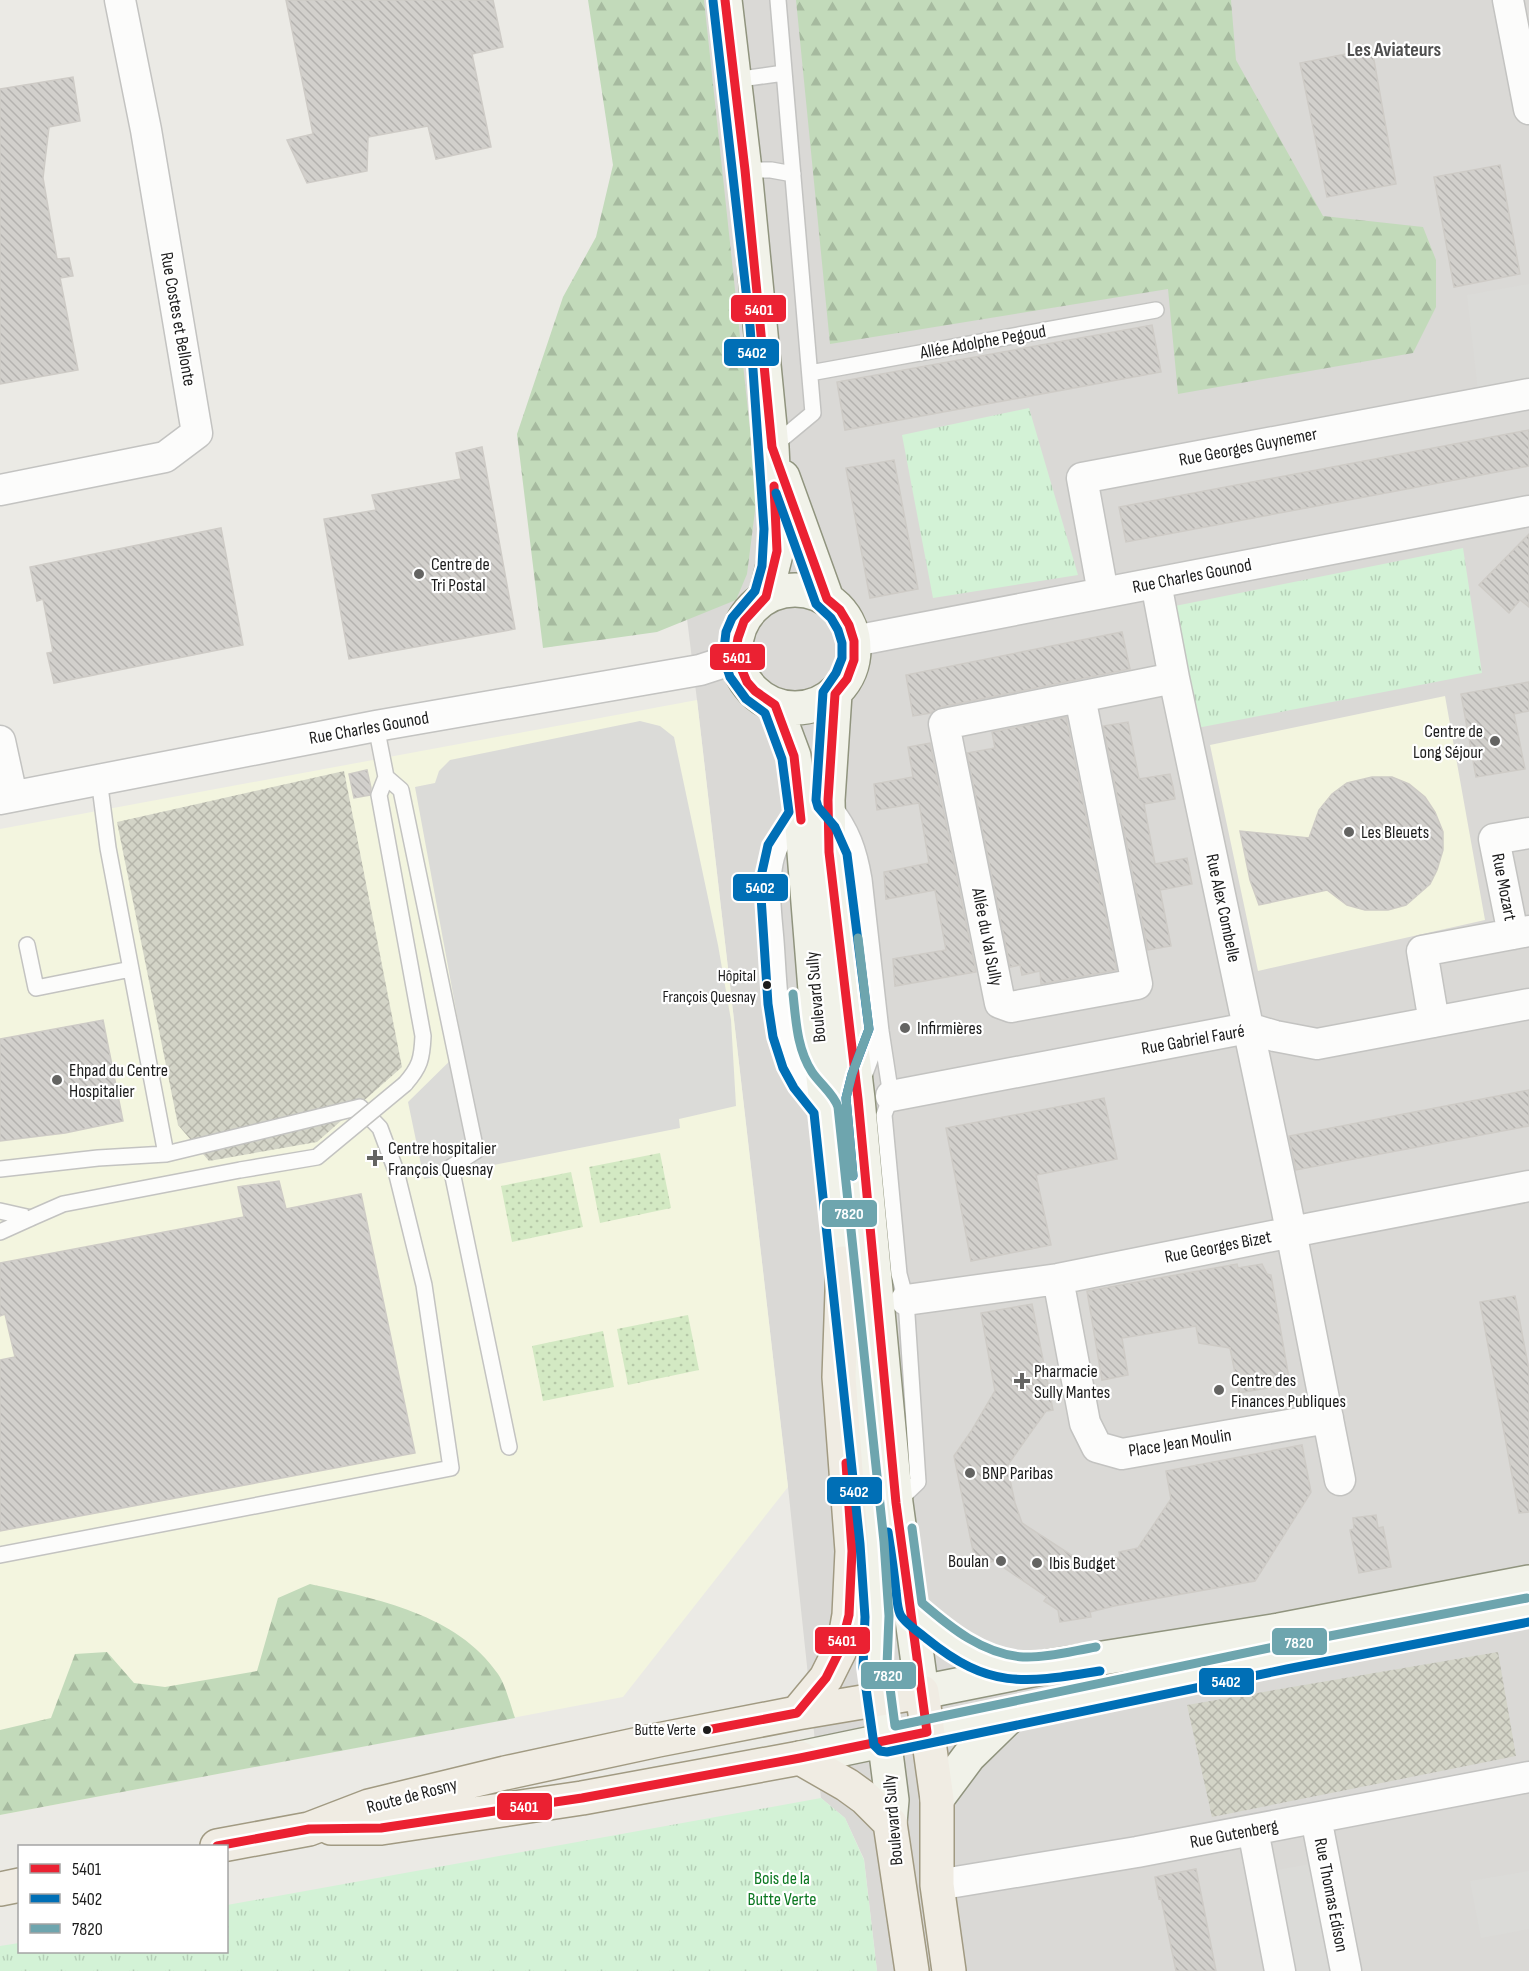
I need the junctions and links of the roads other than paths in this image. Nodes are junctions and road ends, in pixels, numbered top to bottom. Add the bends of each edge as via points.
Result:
1 (120, 0) edge
2 (725, 0) edge
3 (778, 0) edge
4 (1508, 0) edge
5 (1524, 63) edge
6 (784, 73) junction
7 (734, 80) junction
8 (1529, 109) edge
9 (745, 170) junction
10 (793, 174) junction
11 (1156, 310) dead end
12 (810, 373) junction
13 (1529, 394) edge
14 (772, 447) junction
15 (0, 490) edge
16 (1529, 511) edge
17 (1156, 583) junction
18 (1103, 593) junction
19 (765, 598) junction
20 (827, 599) junction
21 (854, 641) junction
22 (737, 658) junction
23 (1174, 678) junction
24 (835, 694) junction
25 (1080, 697) junction
26 (775, 705) junction
27 (376, 726) junction
28 (0, 741) edge
29 (386, 777) junction
30 (99, 779) junction
31 (6, 797) edge
32 (815, 807) junction
33 (1529, 833) edge
34 (1521, 933) edge
35 (27, 945) dead end
36 (131, 969) junction
37 (1529, 1004) edge
38 (1434, 1022) junction
39 (1248, 1028) junction
40 (881, 1031) junction
41 (891, 1096) junction
42 (858, 1100) junction
43 (166, 1154) junction
44 (0, 1169) edge
45 (1529, 1186) edge
46 (0, 1211) edge
47 (31, 1218) junction
48 (0, 1232) edge
49 (1290, 1233) junction
50 (843, 1263) junction
51 (1058, 1280) junction
52 (906, 1300) junction
53 (1328, 1418) junction
54 (510, 1447) dead end
55 (1340, 1480) dead end
56 (896, 1503) junction
57 (0, 1556) edge
58 (1529, 1582) edge
59 (911, 1609) junction
60 (1529, 1610) edge
61 (1042, 1669) junction
62 (922, 1692) junction
63 (878, 1700) junction
64 (797, 1713) junction
65 (1010, 1716) junction
66 (927, 1732) junction
67 (885, 1740) junction
68 (800, 1758) junction
69 (1529, 1777) edge
70 (937, 1799) junction
71 (1316, 1818) junction
72 (890, 1823) junction
73 (309, 1829) junction
74 (1252, 1830) junction
75 (222, 1845) edge
76 (18, 1885) edge
77 (938, 1885) junction
78 (0, 1889) edge
79 (912, 1971) edge
80 (949, 1971) edge
81 (1280, 1971) edge
82 (1346, 1971) edge

1 - 15 street, Rue Costes et Bellonte via 197,434 165,457
2 - 7 street
3 - 6 lane
4 - 5 street
5 - 8 street
6 - 7 lane
6 - 10 lane
7 - 9 street
9 - 10 lane
9 - 14 street
10 - 12 lane
11 - 12 lane, Allée Adolphe Pegoud
12 - 14 lane via 813,413
13 - 18 street, Rue Georges Guynemer via 1082,478
14 - 19 street via 777,550
14 - 20 street
16 - 17 street, Rue Charles Gounod
17 - 18 street, Rue Charles Gounod
17 - 23 street, Rue Alex Combelle
18 - 21 street, Rue Charles Gounod
19 - 20 street via 796,590
19 - 22 street via 742,624
20 - 21 street via 840,610
21 - 24 street via 854,660 847,679
22 - 26 street via 750,687
22 - 27 street, Rue Charles Gounod via 700,670
23 - 25 street, Allée du Val Sully
23 - 39 street, Rue Alex Combelle
24 - 26 street via 807,708
24 - 32 street, Boulevard Sully
25 - 25 street, Allée du Val Sully via 1137,984 1011,1007 1000,1003 944,724
26 - 32 street, Boulevard Sully
27 - 29 lane
27 - 30 street, Rue Charles Gounod
28 - 31 street
29 - 47 lane, bridge via 379,795 423,1036 418,1070 317,1157 63,1204
29 - 54 lane via 401,790 476,1151 451,1167
30 - 31 street, Rue Charles Gounod
30 - 36 lane
32 - 40 lane via 845,820 859,850
32 - 42 street, Boulevard Sully via 829,852
32 - 50 street, Boulevard Sully via 826,1108
33 - 34 street, Rue Mozart via 1494,840
34 - 38 street via 1422,951
35 - 36 lane via 36,988
36 - 43 lane
37 - 38 street, Rue Gabriel Fauré
38 - 39 street, Rue Gabriel Fauré via 1317,1044
39 - 41 street, Rue Gabriel Fauré
39 - 49 street, Rue Alex Combelle
40 - 41 lane
40 - 42 lane
41 - 52 lane via 884,1115 899,1274
42 - 56 street, Boulevard Sully
43 - 44 lane
43 - 57 lane via 360,1107 380,1128 396,1171 424,1285 451,1467
45 - 49 street, Rue Georges Bizet
46 - 47 lane
47 - 48 lane
49 - 51 street, Rue Georges Bizet
49 - 53 street
50 - 63 street, Boulevard Sully via 872,1543
50 - 64 main road via 839,1377 852,1551 849,1615 843,1641 826,1678
51 - 52 street, Rue Georges Bizet
51 - 53 street, Place Jean Moulin via 1085,1424 1097,1447 1122,1454
52 - 56 lane via 918,1482
53 - 55 street
56 - 59 street, Boulevard Sully
58 - 61 street via 1279,1630
59 - 61 street via 943,1637 987,1662 1001,1667
59 - 62 street, Boulevard Sully
60 - 65 street, Route de Rosny
61 - 62 street
62 - 63 main road, Route de Rosny
62 - 66 main road, Boulevard Sully
63 - 64 main road, Route de Rosny
63 - 67 street, Boulevard Sully
64 - 73 main road, Route de Rosny via 456,1784 369,1806
65 - 66 street, Route de Rosny
65 - 70 street via 969,1755
66 - 67 street, Route de Rosny
66 - 70 main road, Boulevard Sully
67 - 68 street, Route de Rosny
67 - 72 street, Boulevard Sully via 892,1800
68 - 72 main road via 856,1792
68 - 73 main road, Route de Rosny via 594,1796 381,1828
69 - 71 street, Rue Gutenberg
70 - 77 main road, Boulevard Sully
71 - 74 street, Rue Gutenberg
71 - 82 street, Rue Thomas Edison
72 - 79 main road, Boulevard Sully
73 - 75 main road
74 - 77 street, Rue Gutenberg
74 - 81 street
76 - 78 main road
77 - 80 main road, Boulevard Sully

